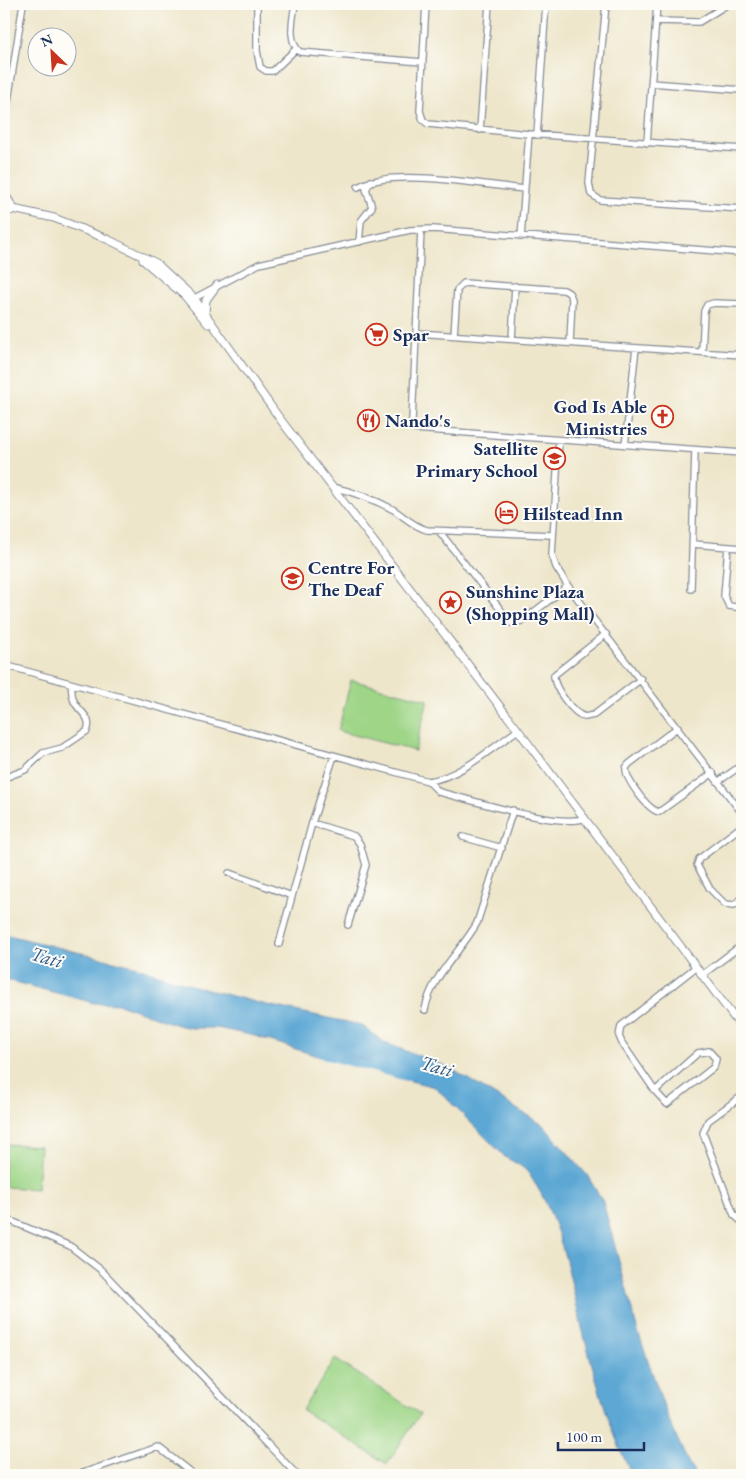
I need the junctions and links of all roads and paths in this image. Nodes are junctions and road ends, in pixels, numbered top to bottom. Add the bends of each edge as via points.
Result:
1 (23, 4) edge
2 (257, 4) edge
3 (295, 4) edge
4 (411, 4) edge
5 (426, 4) edge
6 (489, 4) edge
7 (546, 4) edge
8 (606, 4) edge
9 (658, 4) edge
10 (728, 4) edge
11 (656, 21) junction
12 (296, 49) junction
13 (422, 62) junction
14 (651, 83) junction
15 (742, 90) edge
16 (4, 127) edge
17 (480, 130) junction
18 (528, 134) junction
19 (537, 135) junction
20 (594, 139) junction
21 (647, 142) junction
22 (742, 149) edge
23 (372, 181) junction
24 (358, 187) dead end
25 (524, 189) junction
26 (4, 193) edge
27 (4, 207) edge
28 (14, 209) junction
29 (742, 209) edge
30 (4, 214) edge
31 (421, 230) junction
32 (521, 237) junction
33 (359, 242) junction
34 (742, 253) edge
35 (217, 285) junction
36 (515, 286) junction
37 (192, 299) junction
38 (742, 304) edge
39 (205, 312) junction
40 (418, 332) junction
41 (454, 335) junction
42 (512, 339) junction
43 (570, 343) junction
44 (636, 348) junction
45 (702, 352) junction
46 (742, 355) edge
47 (238, 361) junction
48 (560, 440) junction
49 (625, 444) junction
50 (695, 450) junction
51 (742, 453) edge
52 (332, 487) junction
53 (439, 530) junction
54 (552, 535) junction
55 (693, 544) junction
56 (728, 547) junction
57 (742, 548) edge
58 (568, 586) junction
59 (691, 589) dead end
60 (742, 608) edge
61 (606, 634) junction
62 (4, 665) edge
63 (641, 679) junction
64 (72, 684) junction
65 (678, 727) junction
66 (518, 730) junction
67 (334, 756) junction
68 (742, 765) edge
69 (713, 773) junction
70 (4, 778) edge
71 (428, 782) junction
72 (719, 782) junction
73 (513, 810) junction
74 (742, 813) edge
75 (585, 818) junction
76 (312, 823) junction
77 (742, 826) edge
78 (463, 837) dead end
79 (502, 848) junction
80 (229, 873) dead end
81 (292, 896) junction
82 (742, 898) edge
83 (348, 925) dead end
84 (279, 944) dead end
85 (742, 945) edge
86 (696, 967) junction
87 (702, 975) junction
88 (424, 1010) dead end
89 (742, 1028) edge
90 (655, 1091) junction
91 (742, 1096) edge
92 (4, 1218) edge
93 (742, 1222) edge
94 (77, 1475) edge
95 (194, 1475) edge
96 (297, 1475) edge

1 - 16 street
2 - 12 street via 257,58 260,67 273,71
3 - 12 street via 292,37
4 - 5 street
5 - 13 street
6 - 17 street
7 - 19 street
8 - 20 street
9 - 11 street
10 - 11 street via 699,22
11 - 14 street
12 - 13 street via 304,54
13 - 17 street via 420,111 424,122
14 - 15 street
14 - 21 street
17 - 18 street
18 - 19 street
18 - 25 street
19 - 20 street
20 - 21 street
20 - 29 street via 589,183 594,198
21 - 22 street
23 - 24 street
23 - 25 street via 407,177
23 - 33 street via 366,189 372,207 361,221
25 - 32 street
26 - 28 street
27 - 28 street
28 - 30 street
28 - 37 street via 71,223 138,254
31 - 32 street
31 - 33 street
31 - 40 street
32 - 34 street
33 - 35 street via 259,264
35 - 37 street
35 - 39 street via 206,300
36 - 41 street via 460,285
36 - 42 street
36 - 43 street via 569,293 572,298
37 - 39 street
37 - 47 street
38 - 45 street via 707,305
39 - 47 street
40 - 41 street
40 - 48 street via 413,428
41 - 42 street
42 - 43 street
43 - 44 street
44 - 45 street
44 - 49 street
45 - 46 street
47 - 52 street
48 - 49 street
48 - 54 street
49 - 50 street
50 - 51 street
50 - 55 street
52 - 53 street via 362,494 415,526
52 - 66 street
53 - 54 street
53 - 58 street via 511,623 522,621
54 - 58 street via 553,560
55 - 56 street
55 - 59 street
56 - 57 street
56 - 60 street via 724,598 729,606
58 - 61 street
61 - 63 street
61 - 63 street via 554,676 556,685 577,713 585,717 594,715
62 - 64 street
63 - 65 street
64 - 67 street
64 - 70 street via 71,698 84,712 89,724 87,731 62,748 43,753 25,770
65 - 69 street
65 - 69 street via 629,764 626,773 650,808 659,812
66 - 71 street via 456,772
66 - 75 street
67 - 71 street
67 - 76 street
68 - 72 street
69 - 72 street
71 - 73 street via 439,792
72 - 74 street
73 - 75 street via 568,821
73 - 79 street
75 - 86 street
76 - 81 street
76 - 83 street via 354,836 364,854 366,865
77 - 82 street via 697,864 710,889 724,904 734,905
78 - 79 street
79 - 88 street via 477,923 433,984
80 - 81 street
81 - 84 street
85 - 87 street
86 - 87 street
86 - 90 street via 621,1026 619,1036 622,1042
87 - 89 street
90 - 90 street via 698,1053 709,1051 716,1060 714,1067 670,1103 664,1103
91 - 93 street via 708,1121 703,1133 734,1215
92 - 96 street via 70,1246 101,1270
94 - 95 street via 158,1448

